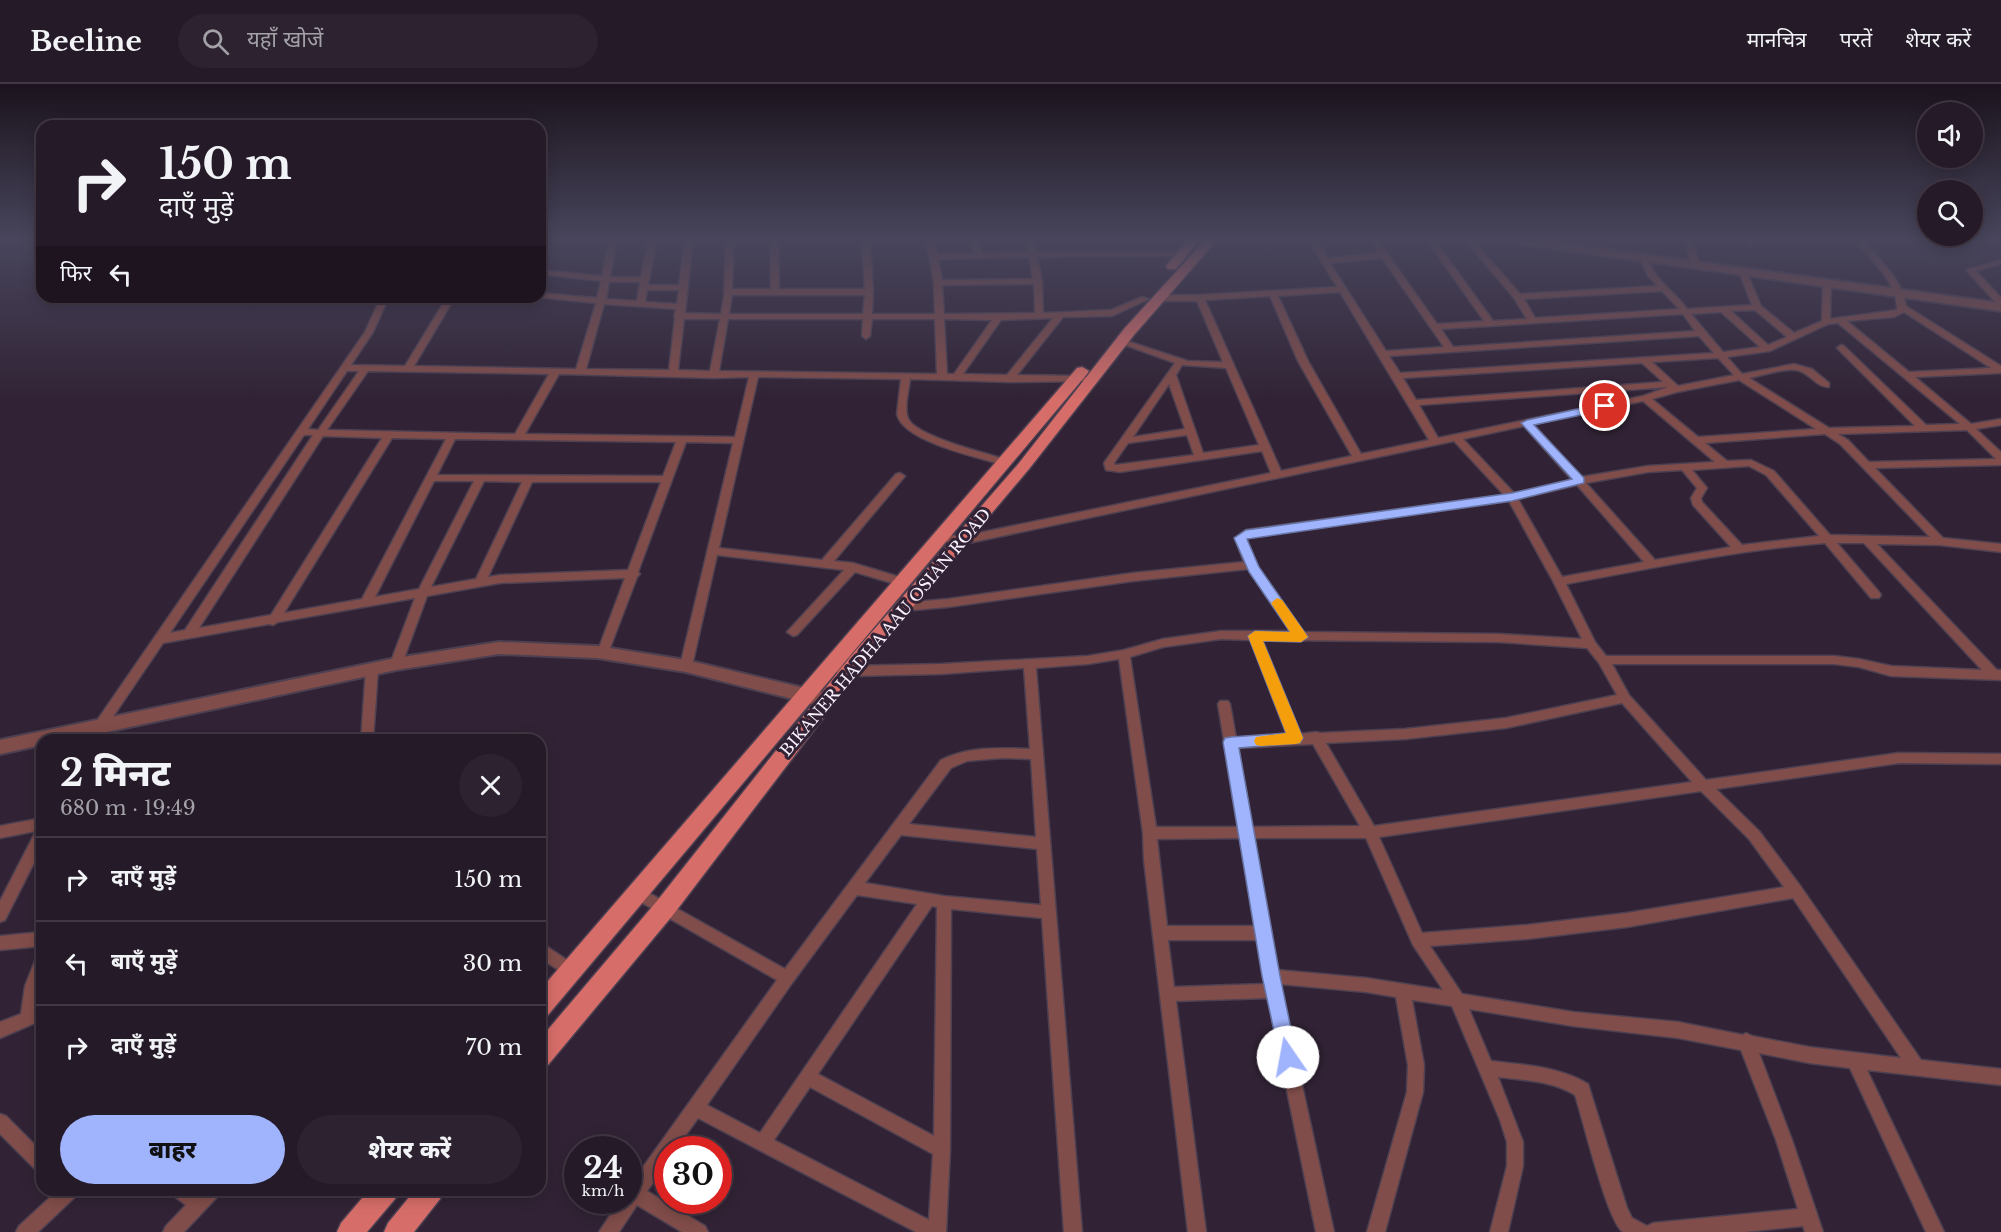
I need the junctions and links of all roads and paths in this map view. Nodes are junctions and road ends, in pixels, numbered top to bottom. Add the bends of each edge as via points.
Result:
1 (728, 292) edge
2 (869, 292) edge
3 (603, 293) edge
4 (643, 293) edge
5 (682, 293) edge
6 (755, 293) edge
7 (775, 293) joint
8 (815, 293) edge
9 (939, 293) edge
10 (1038, 293) edge
11 (1156, 293) edge
12 (1158, 293) edge
13 (1292, 293) edge
14 (1343, 293) edge
15 (1410, 293) edge
16 (1468, 293) edge
17 (1514, 293) edge
18 (1590, 293) edge
19 (1668, 293) edge
20 (1751, 293) edge
21 (1827, 293) edge
22 (1890, 293) edge
23 (1989, 293) edge
24 (1273, 294) junction
25 (1900, 294) junction
26 (546, 296) edge
27 (1518, 297) junction
28 (1152, 298) junction
29 (1200, 298) junction
30 (601, 301) junction
31 (383, 303) edge
32 (447, 303) edge
33 (640, 305) junction
34 (2000, 305) edge
35 (1757, 307) junction
36 (1902, 307) junction
37 (1723, 309) junction
38 (1685, 310) junction
39 (679, 312) junction
40 (1060, 315) junction
41 (724, 316) junction
42 (1039, 316) junction
43 (940, 317) junction
44 (998, 317) junction
45 (869, 318) junction
46 (1839, 319) junction
47 (1532, 320) junction
48 (1489, 322) junction
49 (1826, 322) junction
50 (1434, 327) junction
51 (1701, 333) junction
52 (866, 336) dead end
53 (1793, 337) junction
54 (1121, 342) junction
55 (1841, 348) dead end
56 (1450, 349) junction
57 (1767, 349) junction
58 (1383, 354) junction
59 (1723, 355) junction
60 (1646, 361) junction
61 (1180, 362) junction
62 (1230, 365) junction
63 (347, 368) junction
64 (362, 369) junction
65 (407, 370) junction
66 (2001, 370) edge
67 (555, 372) junction
68 (580, 372) junction
69 (673, 374) junction
70 (714, 375) junction
71 (754, 375) junction
72 (1171, 375) junction
73 (1907, 375) junction
74 (1398, 376) junction
75 (1739, 376) junction
76 (906, 377) junction
77 (942, 377) junction
78 (957, 377) junction
79 (1010, 379) junction
80 (1082, 379) junction
81 (1826, 385) dead end
82 (1673, 386) junction
83 (1645, 398) junction
84 (1414, 403) junction
85 (2001, 422) edge
86 (1527, 423) junction
87 (1969, 427) junction
88 (1923, 428) junction
89 (1191, 431) junction
90 (1827, 431) junction
91 (310, 432) junction
92 (389, 435) junction
93 (452, 436) junction
94 (519, 436) junction
95 (1457, 438) junction
96 (682, 439) junction
97 (740, 440) junction
98 (1697, 440) junction
99 (1123, 441) junction
100 (1435, 441) junction
101 (1265, 447) junction
102 (1200, 458) junction
103 (1358, 458) junction
104 (2001, 460) edge
105 (1005, 462) junction
106 (1723, 463) junction
107 (1866, 465) junction
108 (1684, 466) junction
109 (1277, 474) junction
110 (900, 476) dead end
111 (430, 478) junction
112 (481, 478) junction
113 (528, 479) junction
114 (667, 479) junction
115 (1580, 481) junction
116 (1512, 497) junction
117 (941, 536) junction
118 (1828, 539) junction
119 (1867, 540) junction
120 (959, 541) junction
121 (1940, 541) junction
122 (2001, 548) edge
123 (1739, 549) junction
124 (713, 551) junction
125 (1652, 563) junction
126 (825, 564) junction
127 (1251, 565) junction
128 (853, 567) junction
129 (634, 574) junction
130 (1559, 581) junction
131 (480, 582) junction
132 (902, 582) junction
133 (423, 592) junction
134 (1875, 595) dead end
135 (366, 603) junction
136 (902, 607) junction
137 (273, 621) junction
138 (793, 632) dead end
139 (1255, 636) junction
140 (175, 637) junction
141 (1301, 637) junction
142 (1590, 644) junction
143 (603, 653) junction
144 (1124, 654) junction
145 (1603, 660) junction
146 (396, 664) junction
147 (1030, 665) junction
148 (686, 666) junction
149 (830, 666) junction
150 (372, 669) junction
151 (849, 671) junction
152 (1997, 675) edge
153 (807, 694) junction
154 (1625, 698) junction
155 (825, 700) junction
156 (1224, 704) dead end
157 (100, 726) junction
158 (62, 734) edge
159 (367, 734) edge
160 (1316, 737) junction
161 (1295, 738) junction
162 (36, 739) edge
163 (1231, 742) junction
164 (0, 747) edge
165 (1037, 754) junction
166 (2001, 759) edge
167 (1702, 784) junction
168 (724, 790) junction
169 (749, 800) junction
170 (36, 825) edge
171 (898, 829) junction
172 (0, 832) edge
173 (1370, 832) junction
174 (1150, 833) junction
175 (1247, 834) junction
176 (1044, 844) junction
177 (36, 845) edge
178 (854, 888) junction
179 (1796, 891) junction
180 (637, 893) junction
181 (936, 901) junction
182 (664, 908) junction
183 (1049, 912) junction
184 (0, 915) edge
185 (1160, 933) junction
186 (1264, 933) junction
187 (36, 940) edge
188 (1418, 940) junction
189 (0, 943) edge
190 (546, 953) edge
191 (571, 971) junction
192 (36, 978) edge
193 (787, 978) junction
194 (1273, 984) junction
195 (1403, 991) junction
196 (1167, 994) junction
197 (1456, 999) junction
198 (546, 1000) edge
199 (35, 1015) edge
200 (0, 1030) edge
201 (1746, 1041) junction
202 (546, 1050) edge
203 (1855, 1061) junction
204 (1916, 1066) junction
205 (1486, 1068) junction
206 (807, 1077) junction
207 (2001, 1077) edge
208 (695, 1108) junction
209 (0, 1122) edge
210 (762, 1144) junction
211 (942, 1150) junction
212 (36, 1158) edge
213 (642, 1184) edge
214 (62, 1196) edge
215 (189, 1196) edge
216 (206, 1196) edge
217 (381, 1196) edge
218 (426, 1196) edge
219 (642, 1198) edge
220 (199, 1203) junction
221 (621, 1214) edge
222 (1812, 1225) edge
223 (25, 1232) edge
224 (172, 1232) edge
225 (350, 1232) edge
226 (397, 1232) edge
227 (608, 1232) edge
228 (699, 1232) edge
229 (935, 1232) edge
230 (1073, 1232) edge
231 (1197, 1232) edge
232 (1325, 1232) edge
233 (1376, 1232) edge
234 (1499, 1232) edge
235 (1641, 1232) edge
236 (1653, 1232) edge
237 (1935, 1232) edge

1 - 41 street
2 - 45 street
3 - 30 street
4 - 33 street
5 - 39 street
6 - 7 street
7 - 8 street
9 - 43 street
10 - 42 street
11 - 28 main road, BIKANER HADHA AAU OSIAN ROAD
12 - 28 main road, BIKANER HADHA AAU OSIAN ROAD
13 - 24 street
14 - 58 street
15 - 50 street
16 - 48 street
17 - 27 street
18 - 27 street
19 - 38 street
20 - 35 street
21 - 49 street
22 - 25 street
23 - 34 street
24 - 29 street
24 - 103 street via 1303,361
25 - 34 street
25 - 36 street
26 - 30 street
27 - 47 street
28 - 29 street
28 - 40 street via 1112,313
28 - 54 main road, BIKANER HADHA AAU OSIAN ROAD
28 - 80 main road, BIKANER HADHA AAU OSIAN ROAD
29 - 62 street
30 - 33 street
30 - 68 street
31 - 63 street
32 - 65 street
33 - 39 street
35 - 37 street
35 - 53 street
36 - 46 street via 1894,314
36 - 66 street
37 - 38 street
37 - 57 street
38 - 47 street
38 - 51 street
39 - 41 street
39 - 69 street
40 - 42 street
40 - 79 street
41 - 45 street
41 - 70 street
42 - 44 street
43 - 44 street
43 - 45 street
43 - 77 street
44 - 78 street
45 - 52 street
46 - 49 street
46 - 73 street
47 - 48 street
48 - 50 street
49 - 53 street
50 - 56 street
51 - 56 street
51 - 59 street
53 - 57 street
54 - 61 street
54 - 80 main road, BIKANER HADHA AAU OSIAN ROAD
55 - 88 street
56 - 58 street
57 - 59 street
58 - 74 street
59 - 60 street
59 - 75 street
60 - 74 street
60 - 82 street
61 - 62 street
61 - 72 street
62 - 101 street
63 - 64 street
63 - 91 street
64 - 65 street
64 - 91 street
65 - 67 street
66 - 73 street
67 - 68 street
67 - 94 street
68 - 69 street
69 - 70 street
70 - 71 street
71 - 76 street
71 - 97 street
72 - 89 street
72 - 99 street
73 - 87 street
74 - 84 street
75 - 81 street via 1794,367 1809,371
75 - 82 street
75 - 90 street
76 - 77 street
76 - 105 street via 903,419 908,426
77 - 78 street
78 - 79 street
79 - 80 street
80 - 105 main road, BIKANER HADHA AAU OSIAN ROAD
80 - 120 main road, BIKANER HADHA AAU OSIAN ROAD via 1024,466
82 - 83 street
82 - 84 street
83 - 86 street
83 - 98 street
84 - 100 street
85 - 87 street
86 - 95 street
86 - 115 street
87 - 88 street
87 - 104 street
88 - 90 street
89 - 99 street
89 - 102 street
90 - 98 street
90 - 107 street
91 - 92 street
91 - 140 street
91 - 140 street
92 - 93 street
92 - 137 street
93 - 94 street
93 - 111 street
94 - 96 street
95 - 100 street
95 - 116 street
96 - 97 street
96 - 114 street
97 - 124 street
98 - 106 street
99 - 102 street via 1109,463 1110,468
100 - 103 street
101 - 102 street
101 - 109 street
103 - 109 street
104 - 107 street
105 - 117 main road, BIKANER HADHA AAU OSIAN ROAD
106 - 108 street
106 - 118 street via 1751,463 1770,472
107 - 121 street
108 - 115 street
108 - 123 street via 1702,488 1697,503
109 - 120 street
110 - 126 street
111 - 112 street
111 - 135 street
112 - 113 street
112 - 133 street
113 - 114 street
113 - 131 street
114 - 129 street
115 - 116 street
115 - 125 street
116 - 127 street via 1246,534 1240,538
116 - 130 street
117 - 120 street
117 - 132 main road, BIKANER HADHA AAU OSIAN ROAD
118 - 119 street
118 - 123 street
118 - 134 street
119 - 121 street
119 - 152 street
120 - 136 main road, BIKANER HADHA AAU OSIAN ROAD
121 - 122 street
123 - 125 street
124 - 126 street
124 - 148 street
125 - 130 street
126 - 128 street
127 - 136 street
127 - 141 street
128 - 132 street
128 - 138 street
129 - 131 street
129 - 143 street
130 - 142 street
131 - 133 street
132 - 149 main road, BIKANER HADHA AAU OSIAN ROAD
133 - 135 street
133 - 146 street
135 - 137 street
136 - 151 main road, BIKANER HADHA AAU OSIAN ROAD
137 - 140 street
139 - 141 street
139 - 144 street via 1198,638
139 - 161 street
140 - 157 street
141 - 142 street via 1499,638
142 - 145 street
143 - 146 street via 499,648
143 - 148 street
144 - 147 street
144 - 174 street
145 - 152 street via 1834,660 1891,671
145 - 154 street
146 - 150 street
147 - 151 street
147 - 165 street
148 - 153 street
149 - 151 street
149 - 153 main road, BIKANER HADHA AAU OSIAN ROAD
150 - 157 street
150 - 159 street
151 - 155 main road, BIKANER HADHA AAU OSIAN ROAD
153 - 155 street
153 - 168 main road, BIKANER HADHA AAU OSIAN ROAD
154 - 160 street via 1506,723 1405,734
154 - 167 street
155 - 169 main road, BIKANER HADHA AAU OSIAN ROAD
156 - 163 street
157 - 158 street
160 - 161 street
160 - 173 street
161 - 163 street
162 - 164 street
163 - 175 street
165 - 171 street via 956,758 946,764
165 - 176 street
166 - 167 street via 1899,758
167 - 173 street
167 - 179 street via 1754,836
168 - 169 main road
168 - 180 main road, BIKANER HADHA AAU OSIAN ROAD
169 - 182 main road, BIKANER HADHA AAU OSIAN ROAD
170 - 172 street
171 - 176 street
171 - 178 street
173 - 175 street
173 - 188 street
174 - 175 street
174 - 185 street
175 - 186 street
176 - 183 street
177 - 184 street
178 - 181 street
178 - 193 street
179 - 188 street via 1628,920
179 - 204 street
180 - 182 street
180 - 191 main road, BIKANER HADHA AAU OSIAN ROAD
181 - 183 street
181 - 206 street
181 - 211 street
182 - 193 street
182 - 202 main road, BIKANER HADHA AAU OSIAN ROAD
183 - 230 street
185 - 186 street
185 - 196 street
186 - 194 street
187 - 189 street
188 - 197 street
190 - 191 street
191 - 198 main road, BIKANER HADHA AAU OSIAN ROAD
192 - 199 street
193 - 208 street
194 - 195 street
194 - 196 street
194 - 232 street
195 - 197 street
195 - 233 street via 1416,1065 1415,1092
196 - 231 street
197 - 201 street via 1573,1019
197 - 205 street
199 - 200 street
201 - 203 street
201 - 222 street
203 - 204 street
203 - 237 street
204 - 207 street
205 - 234 street via 1515,1142 1515,1166
205 - 235 street via 1561,1080 1582,1090 1619,1211 1626,1224
206 - 210 street
206 - 211 street
208 - 210 street
208 - 213 street
209 - 212 street
210 - 229 street
211 - 229 street
214 - 223 street
215 - 220 street
216 - 220 street
217 - 225 main road
218 - 226 main road
219 - 228 street
220 - 224 street
221 - 227 street
222 - 236 street

